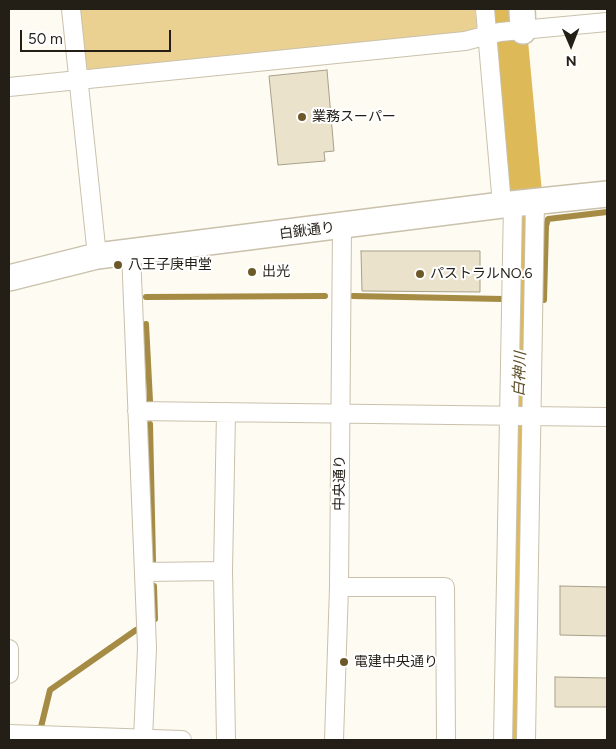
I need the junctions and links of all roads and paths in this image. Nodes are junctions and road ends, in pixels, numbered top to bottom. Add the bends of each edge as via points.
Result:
1 (71, 9) edge
2 (485, 9) edge
3 (607, 22) edge
4 (510, 28) edge
5 (78, 81) junction
6 (9, 87) edge
7 (607, 194) edge
8 (520, 203) junction
9 (342, 227) junction
10 (131, 252) junction
11 (97, 256) junction
12 (9, 278) edge
13 (137, 411) junction
14 (226, 412) junction
15 (340, 414) junction
16 (510, 415) junction
17 (531, 416) junction
18 (607, 417) edge
19 (224, 571) junction
20 (144, 572) junction
21 (339, 587) junction
22 (9, 648) edge
23 (9, 674) edge
24 (9, 734) edge
25 (47, 739) edge
26 (143, 739) edge
27 (120, 740) edge
28 (182, 740) edge
29 (226, 740) edge
30 (334, 740) edge
31 (446, 740) edge
32 (503, 740) edge
33 (526, 740) edge

1 - 5 street
2 - 4 street
3 - 4 street
4 - 5 street via 465,41
4 - 8 street
5 - 6 street
5 - 11 street
7 - 8 street, 白鍬通り
8 - 9 street, 白鍬通り
8 - 16 street
8 - 17 street
9 - 10 street, 白鍬通り
9 - 15 street, 中央通り
10 - 11 street, 白鍬通り
10 - 13 street
11 - 12 street, 白鍬通り
13 - 14 street
13 - 20 street
14 - 15 street
14 - 19 street
15 - 16 street
15 - 21 street, 中央通り
16 - 17 street
16 - 32 street
17 - 18 street
17 - 33 street
19 - 20 street
19 - 29 street
20 - 26 street via 147,648
21 - 30 street, 中央通り
21 - 31 street via 445,587
22 - 23 street
24 - 25 street
25 - 27 street
26 - 27 street
26 - 28 street

